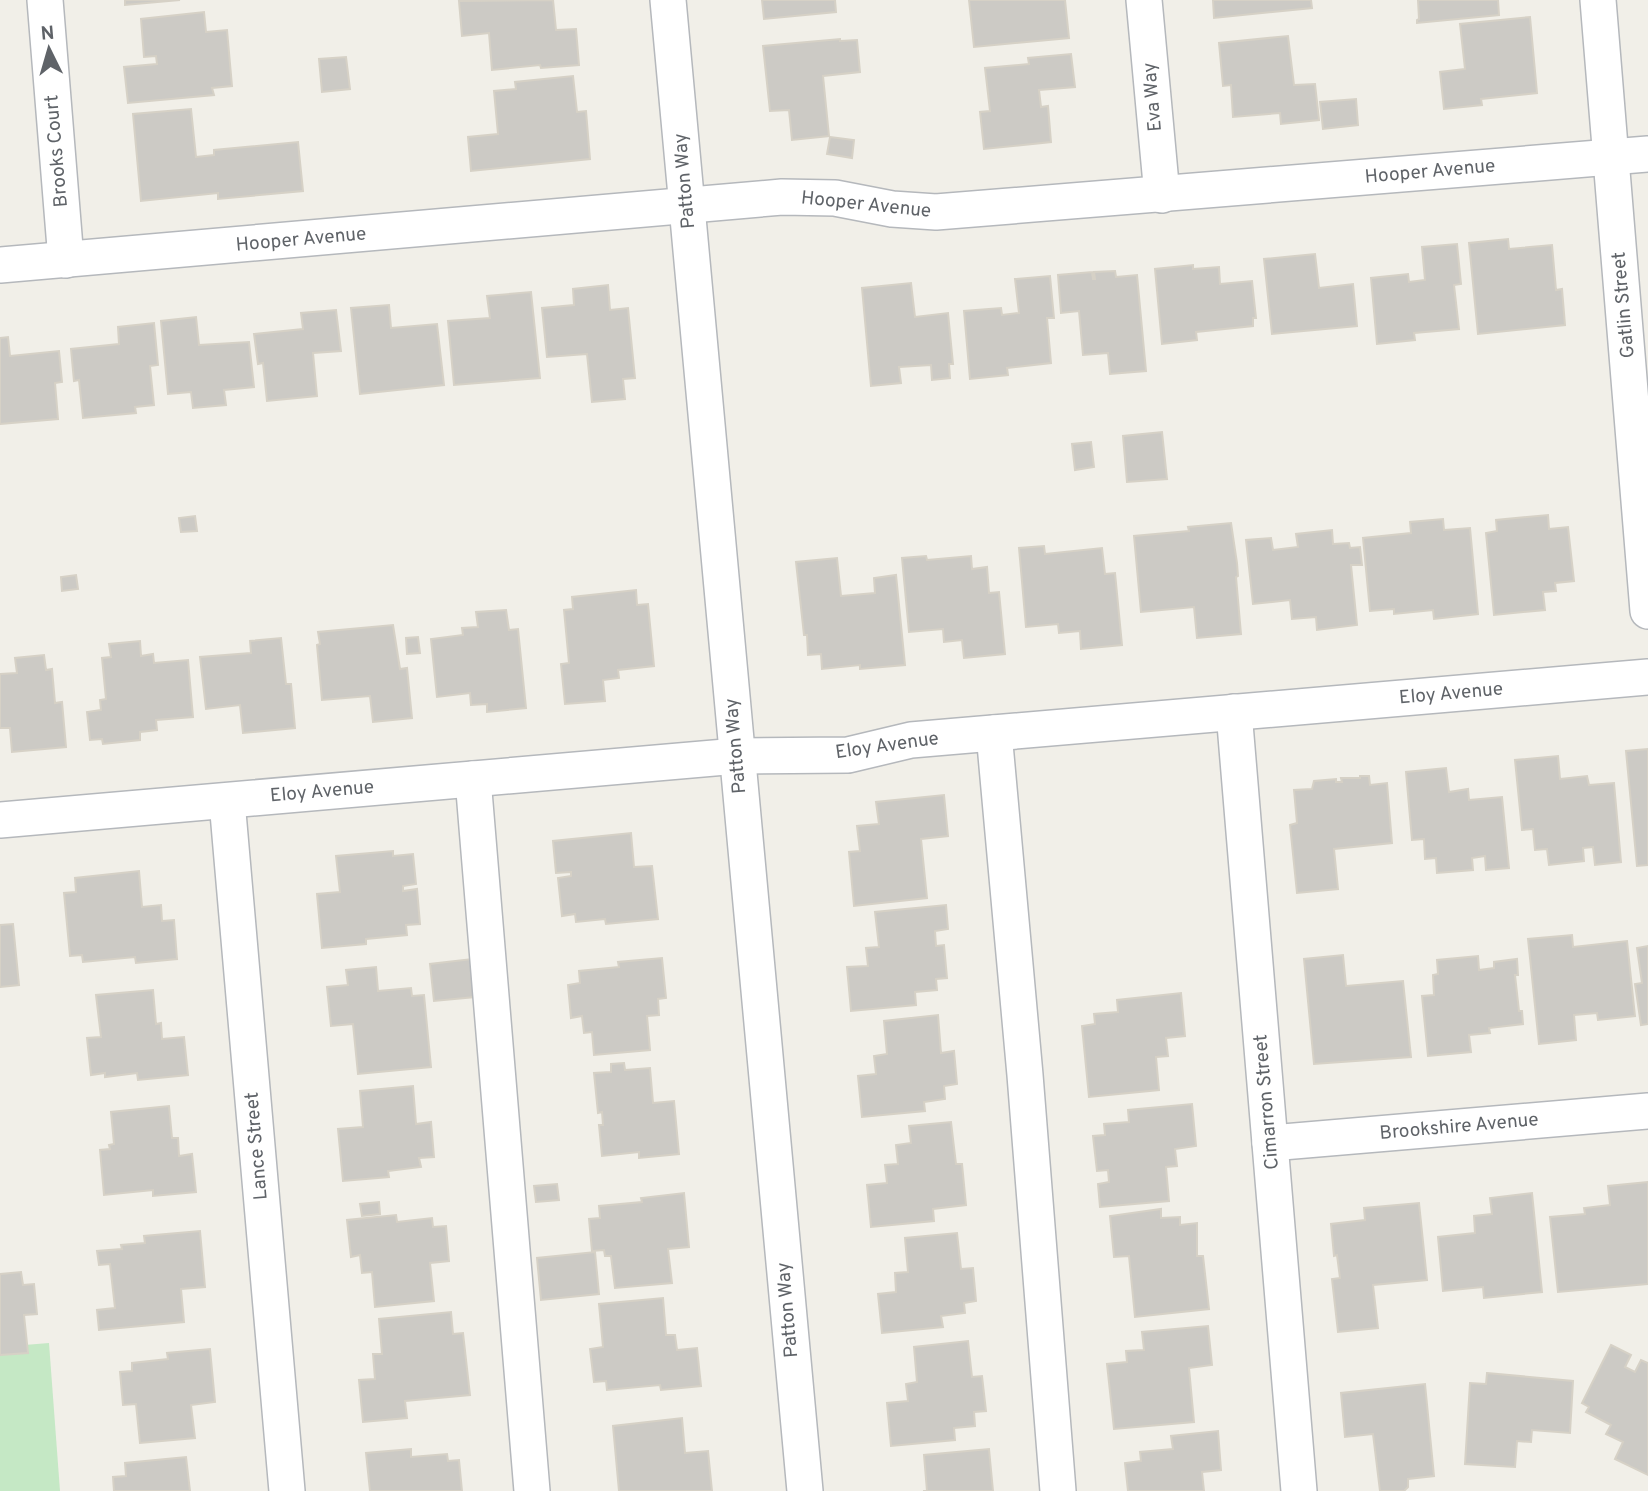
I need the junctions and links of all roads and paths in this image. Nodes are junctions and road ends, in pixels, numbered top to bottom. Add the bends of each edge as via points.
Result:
1 (44, 0) edge
2 (668, 0) edge
3 (1144, 0) edge
4 (1598, 0) edge
5 (1648, 154) edge
6 (1611, 157) junction
7 (1162, 195) junction
8 (687, 207) junction
9 (66, 260) junction
10 (0, 265) edge
11 (1648, 611) edge
12 (1648, 677) edge
13 (1234, 712) junction
14 (993, 733) junction
15 (737, 755) junction
16 (473, 779) junction
17 (227, 801) junction
18 (0, 820) edge
19 (1648, 1111) edge
20 (1270, 1143) junction
21 (287, 1491) edge
22 (532, 1491) edge
23 (805, 1491) edge
24 (1058, 1491) edge
25 (1299, 1491) edge

1 - 9 street, Brooks Court
2 - 8 street, Patton Way
3 - 7 street, Eva Way
4 - 6 street, Gatlin Street
5 - 6 street, Hooper Avenue
6 - 7 street, Hooper Avenue
6 - 11 street, Gatlin Street
7 - 8 street, Hooper Avenue via 936,212 835,198 782,197
8 - 9 street, Hooper Avenue
8 - 15 street, Patton Way
9 - 10 street, Hooper Avenue
12 - 13 street, Eloy Avenue
13 - 14 street, Eloy Avenue
13 - 20 street, Cimarron Street
14 - 15 street, Eloy Avenue via 911,740 848,755
14 - 24 street
15 - 16 street, Eloy Avenue
15 - 23 street, Patton Way
16 - 17 street, Eloy Avenue
16 - 22 street
17 - 18 street, Eloy Avenue
17 - 21 street, Lance Street
19 - 20 street, Brookshire Avenue
20 - 25 street, Cimarron Street

